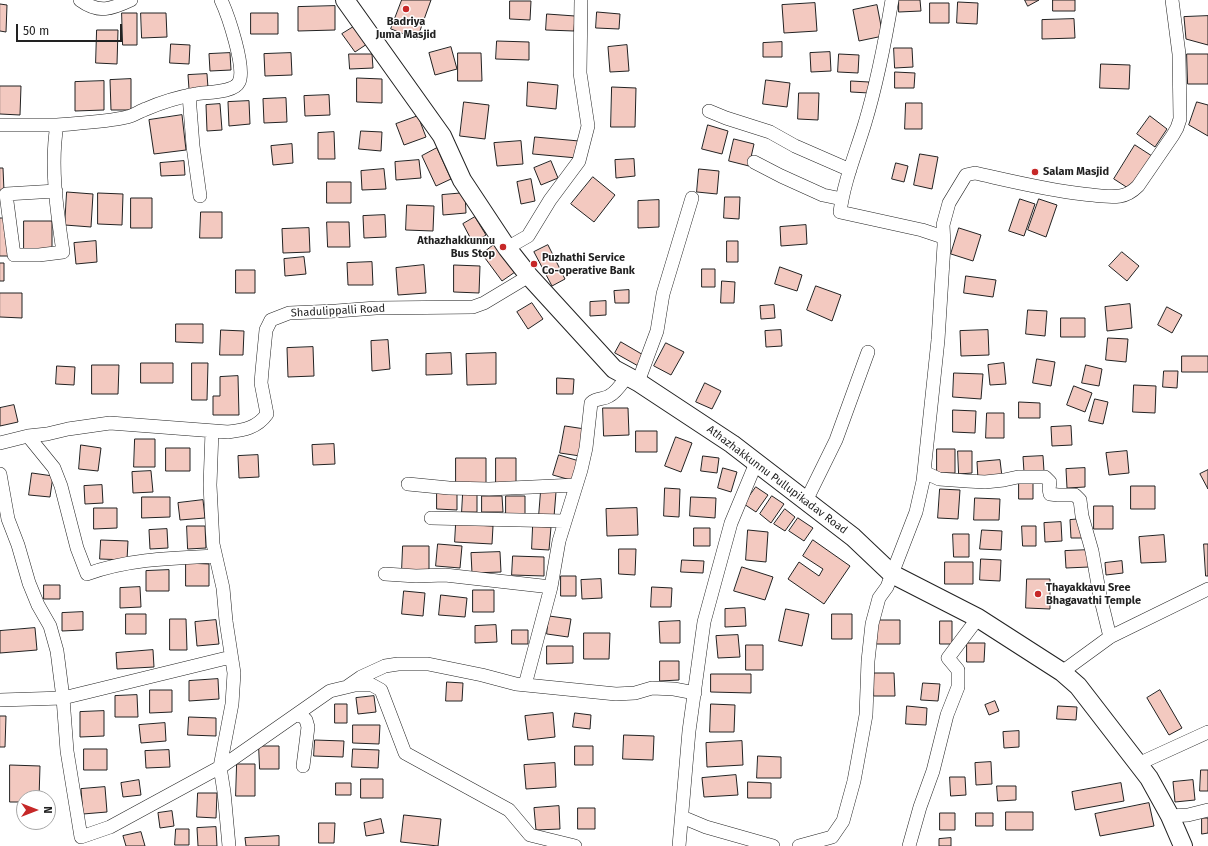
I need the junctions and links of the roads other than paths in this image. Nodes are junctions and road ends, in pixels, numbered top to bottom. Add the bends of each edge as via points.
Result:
1 (80, 0) edge
2 (131, 0) edge
3 (221, 0) edge
4 (345, 0) edge
5 (581, 0) edge
6 (892, 0) edge
7 (1172, 0) edge
8 (189, 95) junction
9 (709, 111) dead end
10 (0, 125) edge
11 (57, 125) junction
12 (754, 162) dead end
13 (850, 170) junction
14 (56, 192) junction
15 (200, 196) dead end
16 (692, 198) dead end
17 (842, 199) junction
18 (943, 237) junction
19 (507, 248) junction
20 (529, 276) junction
21 (868, 352) dead end
22 (632, 379) junction
23 (212, 431) junction
24 (28, 436) junction
25 (0, 443) edge
26 (756, 463) junction
27 (924, 472) junction
28 (0, 474) edge
29 (408, 484) dead end
30 (576, 485) junction
31 (806, 501) junction
32 (430, 518) dead end
33 (564, 521) junction
34 (215, 556) junction
35 (385, 574) dead end
36 (892, 574) junction
37 (551, 587) junction
38 (1208, 589) edge
39 (978, 618) junction
40 (1110, 637) junction
41 (231, 657) junction
42 (1062, 672) junction
43 (525, 685) junction
44 (346, 688) junction
45 (695, 693) junction
46 (63, 698) junction
47 (0, 700) edge
48 (296, 715) junction
49 (1208, 732) edge
50 (1138, 764) junction
51 (303, 766) dead end
52 (220, 767) junction
53 (1208, 810) edge
54 (1170, 816) junction
55 (682, 817) junction
56 (528, 840) edge
57 (229, 846) edge
58 (576, 846) edge
59 (679, 846) edge
60 (773, 846) edge
61 (799, 846) edge
62 (909, 846) edge
63 (1183, 846) edge

1 - 2 street via 84,4 107,10
3 - 8 street via 238,55 239,82 227,89
4 - 19 main road, Athazhakkunnu Pullupikadav Road via 442,136 462,180
5 - 19 street via 580,73 588,126 579,161 550,200 528,236
6 - 13 street via 872,102
7 - 18 street via 1179,54 1180,119 1173,135 1138,186 1124,195 1098,196 1056,191 975,173 966,175 949,203
8 - 11 street via 128,117
8 - 15 street
9 - 13 street via 770,132
10 - 11 street
11 - 14 street
12 - 17 street via 823,195
13 - 17 street
14 - 14 street via 6,194 14,255 63,252
16 - 22 street via 663,294 657,331
17 - 18 street via 840,212
18 - 27 street via 938,340
19 - 20 main road, Athazhakkunnu Pullupikadav Road
20 - 22 main road, Athazhakkunnu Pullupikadav Road via 614,369
20 - 23 street, Shadulippalli Road via 473,307 376,308 289,313 271,320 266,330 261,383 267,414 262,421 247,429
21 - 31 street via 836,440
22 - 26 main road, Athazhakkunnu Pullupikadav Road via 732,444
22 - 30 street via 609,397 595,399 591,403 586,448
23 - 24 street, Shadulippalli Road via 110,423
23 - 34 street via 210,485 212,544
24 - 25 street, Shadulippalli Road
24 - 34 street via 54,468 87,574 124,564
26 - 31 main road, Athazhakkunnu Pullupikadav Road
26 - 45 street via 731,522 704,622
27 - 36 street via 916,512
27 - 40 street via 939,479 985,482 1018,477 1045,477 1050,482 1050,494 1075,495 1080,500
28 - 46 street via 8,519 29,583 50,626 58,651
29 - 30 street via 482,489
30 - 33 street
31 - 36 main road, Athazhakkunnu Pullupikadav Road via 853,537
32 - 33 street
33 - 37 street
34 - 41 street via 223,588
35 - 37 street via 445,575
36 - 39 main road, Athazhakkunnu Pullupikadav Road
36 - 61 street via 879,598 872,624 866,715 854,781 843,821 832,837
37 - 43 street
38 - 40 street
39 - 42 main road, Athazhakkunnu Pullupikadav Road
39 - 62 street via 948,658 958,670 958,688 947,715 933,771
40 - 42 street
41 - 46 street
41 - 52 street via 234,673 232,704
42 - 50 main road, Athazhakkunnu Pullupikadav Road via 1078,686
43 - 44 street via 453,668 428,664 398,664 385,666 361,677
43 - 45 street via 616,694 635,693 652,688
44 - 48 street via 330,691
44 - 56 street via 372,685 381,690 405,753 509,810
45 - 55 street via 689,731
46 - 47 street
46 - 52 street via 67,751 81,837 110,827
48 - 51 street via 306,720 308,728
48 - 52 street
49 - 50 street
50 - 54 main road, Athazhakkunnu Pullupikadav Road via 1149,778
52 - 57 street
53 - 54 street
54 - 63 main road, Athazhakkunnu Pullupikadav Road
55 - 59 street
55 - 60 street via 706,827
56 - 58 street

